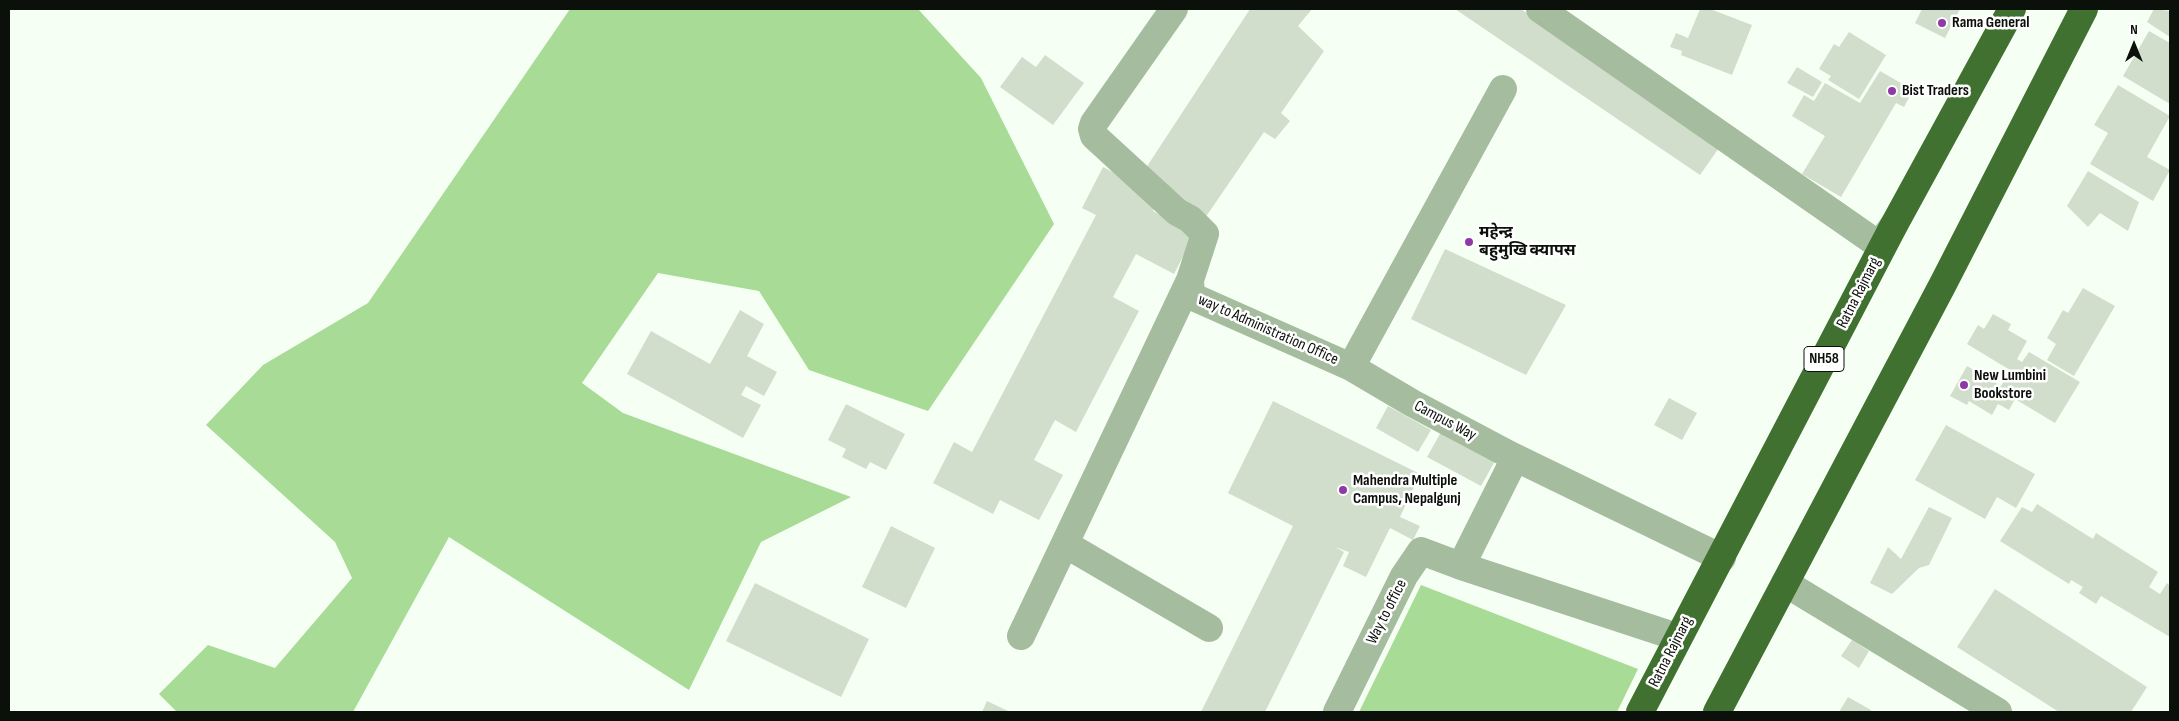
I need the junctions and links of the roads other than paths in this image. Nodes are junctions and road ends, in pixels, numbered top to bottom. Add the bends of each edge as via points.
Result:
1 (1174, 9) edge
2 (1540, 9) edge
3 (2012, 9) edge
4 (2084, 9) edge
5 (1503, 89) dead end
6 (1894, 225) junction
7 (1190, 280) junction
8 (1351, 367) junction
9 (1510, 455) junction
10 (1065, 544) junction
11 (1722, 558) junction
12 (1461, 566) junction
13 (1785, 584) junction
14 (1209, 628) dead end
15 (1021, 636) dead end
16 (1677, 638) junction
17 (1337, 712) edge
18 (1640, 712) edge
19 (1717, 712) edge
20 (1998, 712) edge

1 - 7 street, way to Administration Office via 1092,129 1094,136 1205,234
2 - 6 street via 1879,245
3 - 6 highway, Ratna Rajmarg / NH58
4 - 13 highway
5 - 8 street
6 - 11 highway, Ratna Rajmarg / NH58
7 - 8 street, way to Administration Office via 1191,296
7 - 10 street
8 - 9 street, Campus Way
9 - 11 street, Campus Way
9 - 12 street via 1512,464
10 - 14 street
10 - 15 street
11 - 16 highway, Ratna Rajmarg / NH58
12 - 16 street
12 - 17 street, Way to office via 1421,551 1404,576
13 - 19 highway
13 - 20 street
16 - 18 highway, Ratna Rajmarg / NH58

